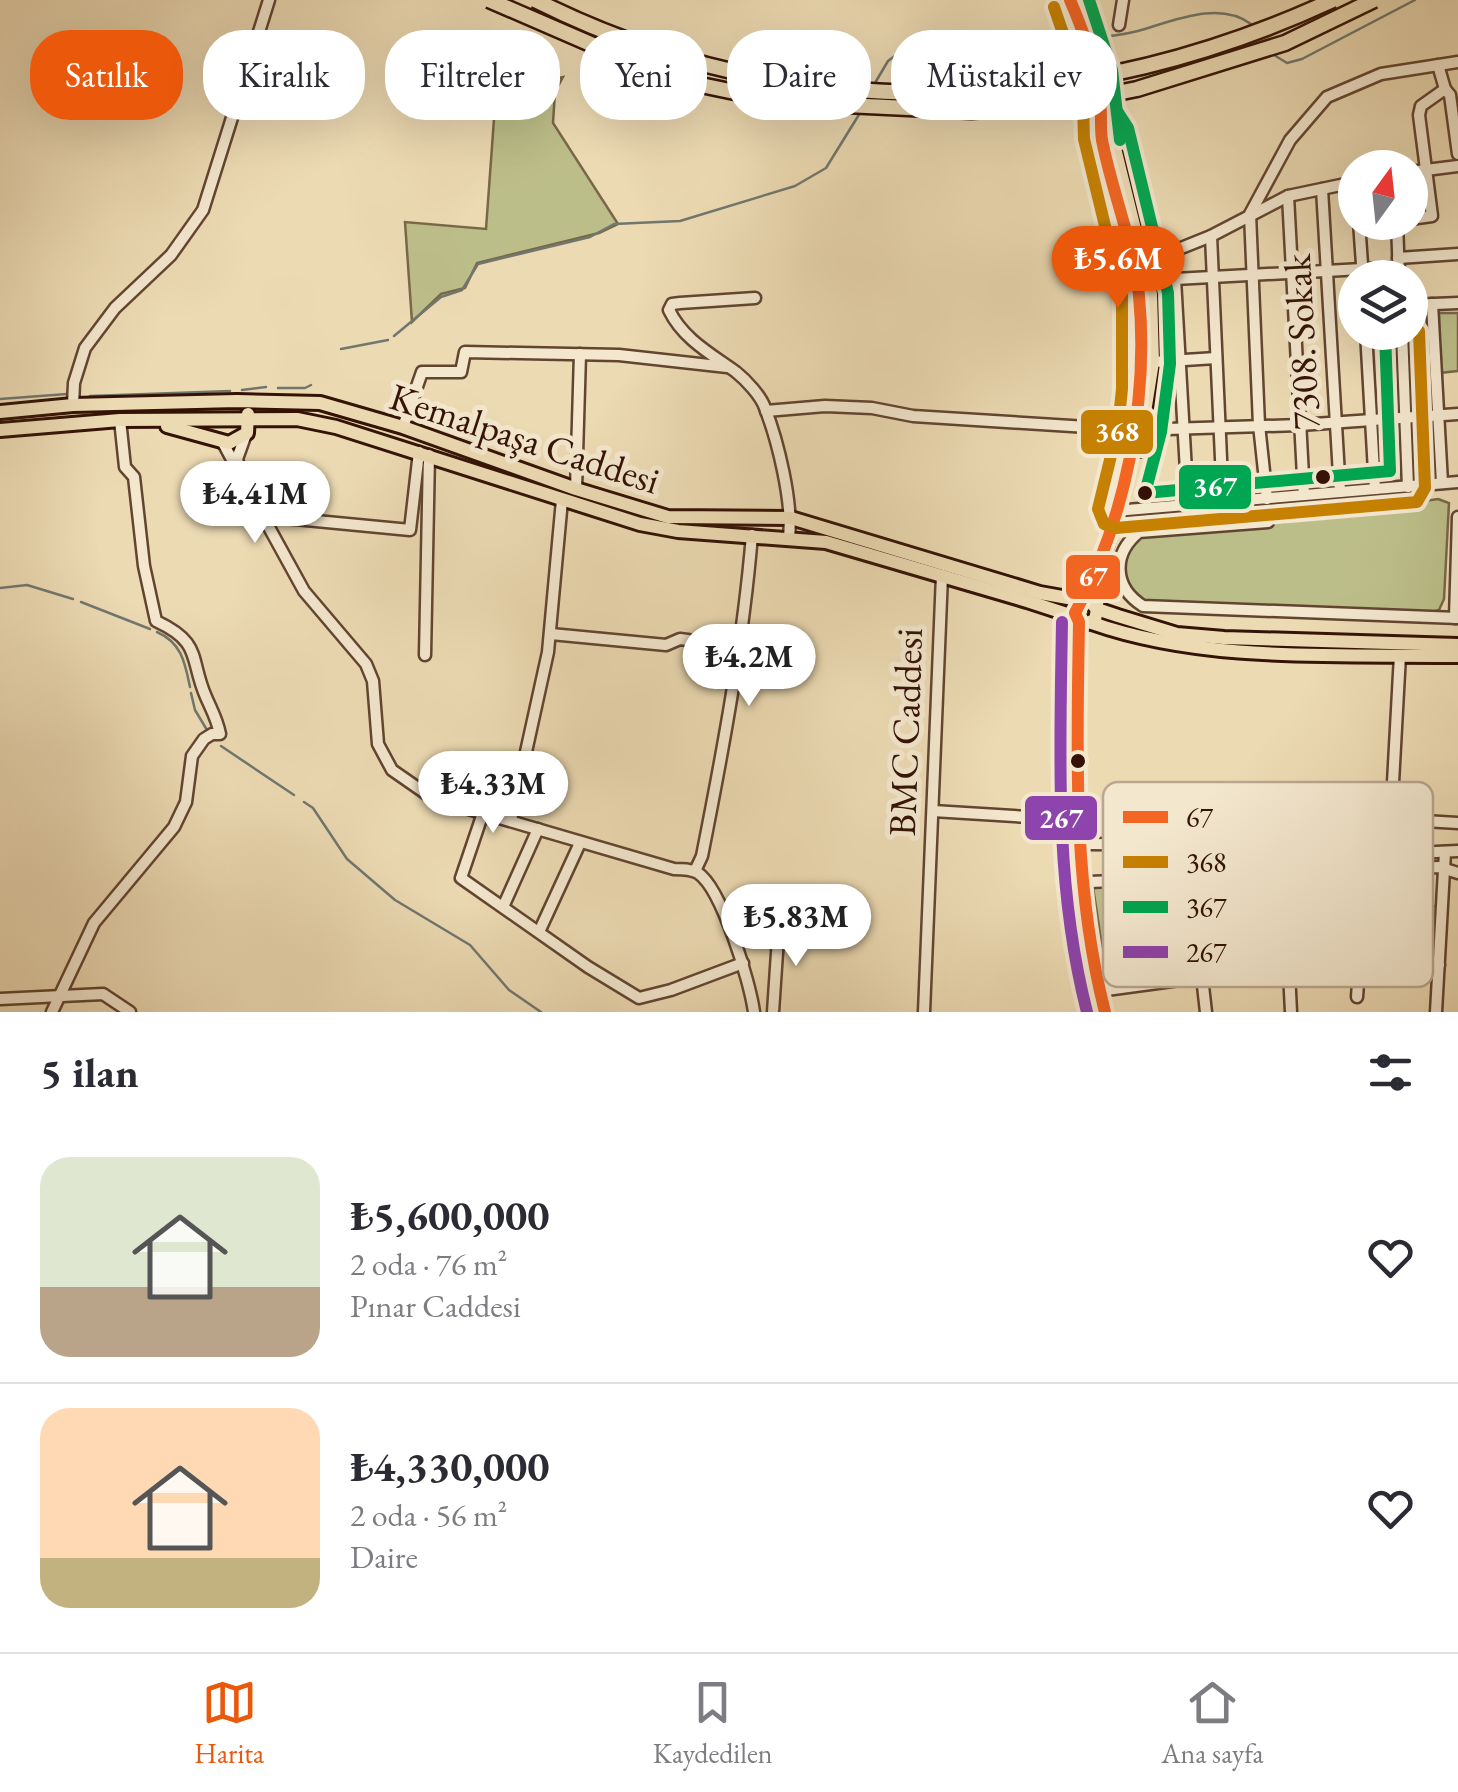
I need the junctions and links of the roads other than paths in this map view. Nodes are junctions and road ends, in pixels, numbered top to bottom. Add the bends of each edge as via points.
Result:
1 (269, 0) edge
2 (489, 0) edge
3 (534, 0) edge
4 (1070, 0) edge
5 (1123, 0) edge
6 (1332, 0) edge
7 (1374, 0) edge
8 (1119, 25) dead end
9 (1082, 30) edge
10 (1458, 62) edge
11 (1438, 65) junction
12 (1444, 89) junction
13 (1423, 150) edge
14 (1458, 154) edge
15 (1458, 166) edge
16 (1428, 170) edge
17 (1428, 185) edge
18 (1338, 186) edge
19 (1322, 190) junction
20 (1288, 196) junction
21 (1250, 214) junction
22 (1428, 217) edge
23 (1211, 236) junction
24 (1172, 252) junction
25 (1458, 254) edge
26 (1428, 261) edge
27 (1144, 263) junction
28 (1329, 272) junction
29 (1293, 273) junction
30 (1338, 273) edge
31 (1254, 274) junction
32 (1213, 277) junction
33 (1175, 279) junction
34 (755, 298) dead end
35 (1458, 302) edge
36 (1428, 304) edge
37 (1432, 304) junction
38 (1367, 350) edge
39 (1402, 350) edge
40 (580, 354) junction
41 (1216, 358) junction
42 (1180, 360) junction
43 (1153, 362) junction
44 (727, 367) junction
45 (232, 401) junction
46 (73, 406) junction
47 (766, 411) junction
48 (0, 412) edge
49 (1458, 414) edge
50 (1439, 415) junction
51 (1404, 416) junction
52 (120, 420) junction
53 (145, 420) junction
54 (208, 420) junction
55 (1371, 420) junction
56 (1335, 422) junction
57 (1300, 424) junction
58 (1220, 425) junction
59 (1258, 425) junction
60 (248, 426) junction
61 (402, 426) junction
62 (1184, 428) junction
63 (0, 430) edge
64 (1140, 430) junction
65 (219, 440) junction
66 (424, 454) junction
67 (244, 480) junction
68 (1458, 482) edge
69 (1442, 483) junction
70 (1408, 487) junction
71 (576, 489) junction
72 (1375, 489) junction
73 (1340, 492) junction
74 (1304, 496) junction
75 (1267, 499) junction
76 (562, 500) junction
77 (1223, 503) junction
78 (1188, 506) junction
79 (1119, 512) junction
80 (264, 516) junction
81 (1458, 517) edge
82 (791, 518) junction
83 (1268, 522) dead end
84 (752, 536) junction
85 (789, 537) junction
86 (942, 575) junction
87 (1089, 605) junction
88 (1456, 618) edge
89 (1084, 622) junction
90 (551, 634) junction
91 (1458, 645) edge
92 (739, 646) junction
93 (425, 655) dead end
94 (1400, 655) junction
95 (1458, 656) edge
96 (1392, 782) edge
97 (933, 811) junction
98 (483, 812) junction
99 (510, 820) junction
100 (1076, 820) junction
101 (1458, 824) edge
102 (1433, 826) edge
103 (538, 829) junction
104 (580, 843) junction
105 (1087, 844) junction
106 (1103, 844) edge
107 (1458, 850) edge
108 (1433, 852) edge
109 (1445, 852) junction
110 (1433, 868) edge
111 (1444, 868) junction
112 (695, 870) junction
113 (1458, 873) edge
114 (1103, 881) edge
115 (1090, 882) junction
116 (503, 907) junction
117 (778, 923) dead end
118 (539, 932) junction
119 (743, 963) junction
120 (1433, 965) edge
121 (1439, 965) junction
122 (1131, 987) edge
123 (1203, 987) edge
124 (1290, 987) edge
125 (1358, 987) edge
126 (1099, 991) junction
127 (58, 994) junction
128 (1357, 997) dead end
129 (0, 999) edge
130 (52, 1012) edge
131 (130, 1012) edge
132 (754, 1012) edge
133 (773, 1012) edge
134 (924, 1012) edge
135 (1105, 1012) edge
136 (1206, 1012) edge
137 (1291, 1012) edge
138 (1436, 1012) edge

1 - 46 street via 203,210 171,256 114,308 86,348
2 - 7 highway, bridge via 701,85 783,102 971,111 1052,106 1136,89 1285,43
3 - 6 highway, bridge via 702,64 862,90 966,93 1129,72 1276,26
4 - 9 main road
5 - 8 street
10 - 11 street
11 - 12 street
11 - 21 street via 1382,74 1327,97 1290,140
12 - 13 street via 1422,106
12 - 14 street
15 - 16 street
17 - 22 street
18 - 19 street
19 - 20 street
19 - 28 street, 7308. Sokak
20 - 21 street
20 - 29 street
21 - 23 street
21 - 31 street
23 - 24 street
23 - 32 street
24 - 27 street
24 - 33 street
25 - 26 street
27 - 43 main road
27 - 64 main road via 1102,115 1101,135 1139,294
28 - 29 street
28 - 30 street
28 - 56 street, 7308. Sokak
29 - 31 street
29 - 57 street
31 - 32 street
31 - 59 street
32 - 33 street
32 - 41 street
33 - 42 street
34 - 44 street via 680,303 669,310
35 - 37 street
36 - 37 street
37 - 50 street
38 - 55 street
39 - 51 street
40 - 44 street
40 - 61 street via 465,352 461,372 422,372
40 - 71 street
41 - 42 street
41 - 58 street
42 - 43 street
42 - 62 street
43 - 64 main road
44 - 47 street
45 - 46 main road, Kemalpaşa Caddesi
45 - 54 main road via 214,408
45 - 60 main road
45 - 61 main road, Kemalpaşa Caddesi via 320,403
46 - 48 main road, Kemalpaşa Caddesi
47 - 64 street via 872,408
47 - 82 street
49 - 50 street
50 - 51 street
50 - 69 street
51 - 55 street
51 - 70 street
52 - 53 main road, Kemalpaşa Caddesi
52 - 63 main road, Kemalpaşa Caddesi
52 - 127 street via 156,621 192,648 220,734 204,739 192,756 186,802 174,826 94,923
53 - 54 main road, Kemalpaşa Caddesi
53 - 65 main road
54 - 60 main road, Kemalpaşa Caddesi
54 - 65 main road
55 - 56 street
55 - 72 street
56 - 57 street
56 - 73 street, 7308. Sokak
57 - 59 street
57 - 74 street
58 - 59 street
58 - 62 street
58 - 77 street
59 - 75 street
60 - 65 main road via 236,442
60 - 66 main road, Kemalpaşa Caddesi via 297,419
60 - 67 street via 237,459
61 - 71 main road, Kemalpaşa Caddesi
62 - 64 street
62 - 78 street
64 - 79 main road
65 - 67 street
66 - 76 main road, Kemalpaşa Caddesi
66 - 80 street via 410,530
66 - 93 street
67 - 80 street
68 - 69 street
69 - 70 street
70 - 72 street
71 - 82 main road, Kemalpaşa Caddesi via 668,516
72 - 73 street
73 - 74 street
74 - 75 street
75 - 77 street
76 - 84 main road, Kemalpaşa Caddesi via 640,524
76 - 90 street
77 - 78 street
78 - 79 street
79 - 87 main road
79 - 87 main road
80 - 98 street via 304,592 366,664 374,681 378,744 392,770 428,796
81 - 88 street
82 - 85 street
82 - 87 main road, Kemalpaşa Caddesi
83 - 88 street via 1139,532 1121,557 1126,596 1143,606
84 - 85 main road, Kemalpaşa Caddesi
84 - 92 street
85 - 86 main road, Kemalpaşa Caddesi
86 - 89 main road, Kemalpaşa Caddesi
86 - 97 street, BMC Caddesi
87 - 89 main road via 1097,617
87 - 89 main road via 1076,608
87 - 91 main road, Kemalpaşa Caddesi via 1196,636
89 - 94 main road, Kemalpaşa Caddesi via 1208,650
89 - 100 main road
89 - 105 main road
90 - 92 street
90 - 99 street
92 - 112 street
94 - 95 main road, Kemalpaşa Caddesi
94 - 96 street
97 - 100 street
97 - 134 street, BMC Caddesi
98 - 99 street
98 - 116 street via 460,878
99 - 103 street
100 - 126 main road
101 - 102 street
103 - 104 street
103 - 116 street
104 - 112 street
104 - 118 street
105 - 106 street
105 - 115 main road
107 - 109 street
108 - 109 street
109 - 111 street
110 - 111 street
111 - 113 street
111 - 121 street
112 - 119 street via 710,885
114 - 115 street
115 - 126 main road
116 - 118 street
117 - 133 street
118 - 119 street via 639,998
119 - 132 street
120 - 121 street
121 - 138 street
122 - 126 street
123 - 136 street
124 - 137 street
125 - 128 street
126 - 135 main road
127 - 129 street
127 - 130 street
127 - 131 street via 103,994

